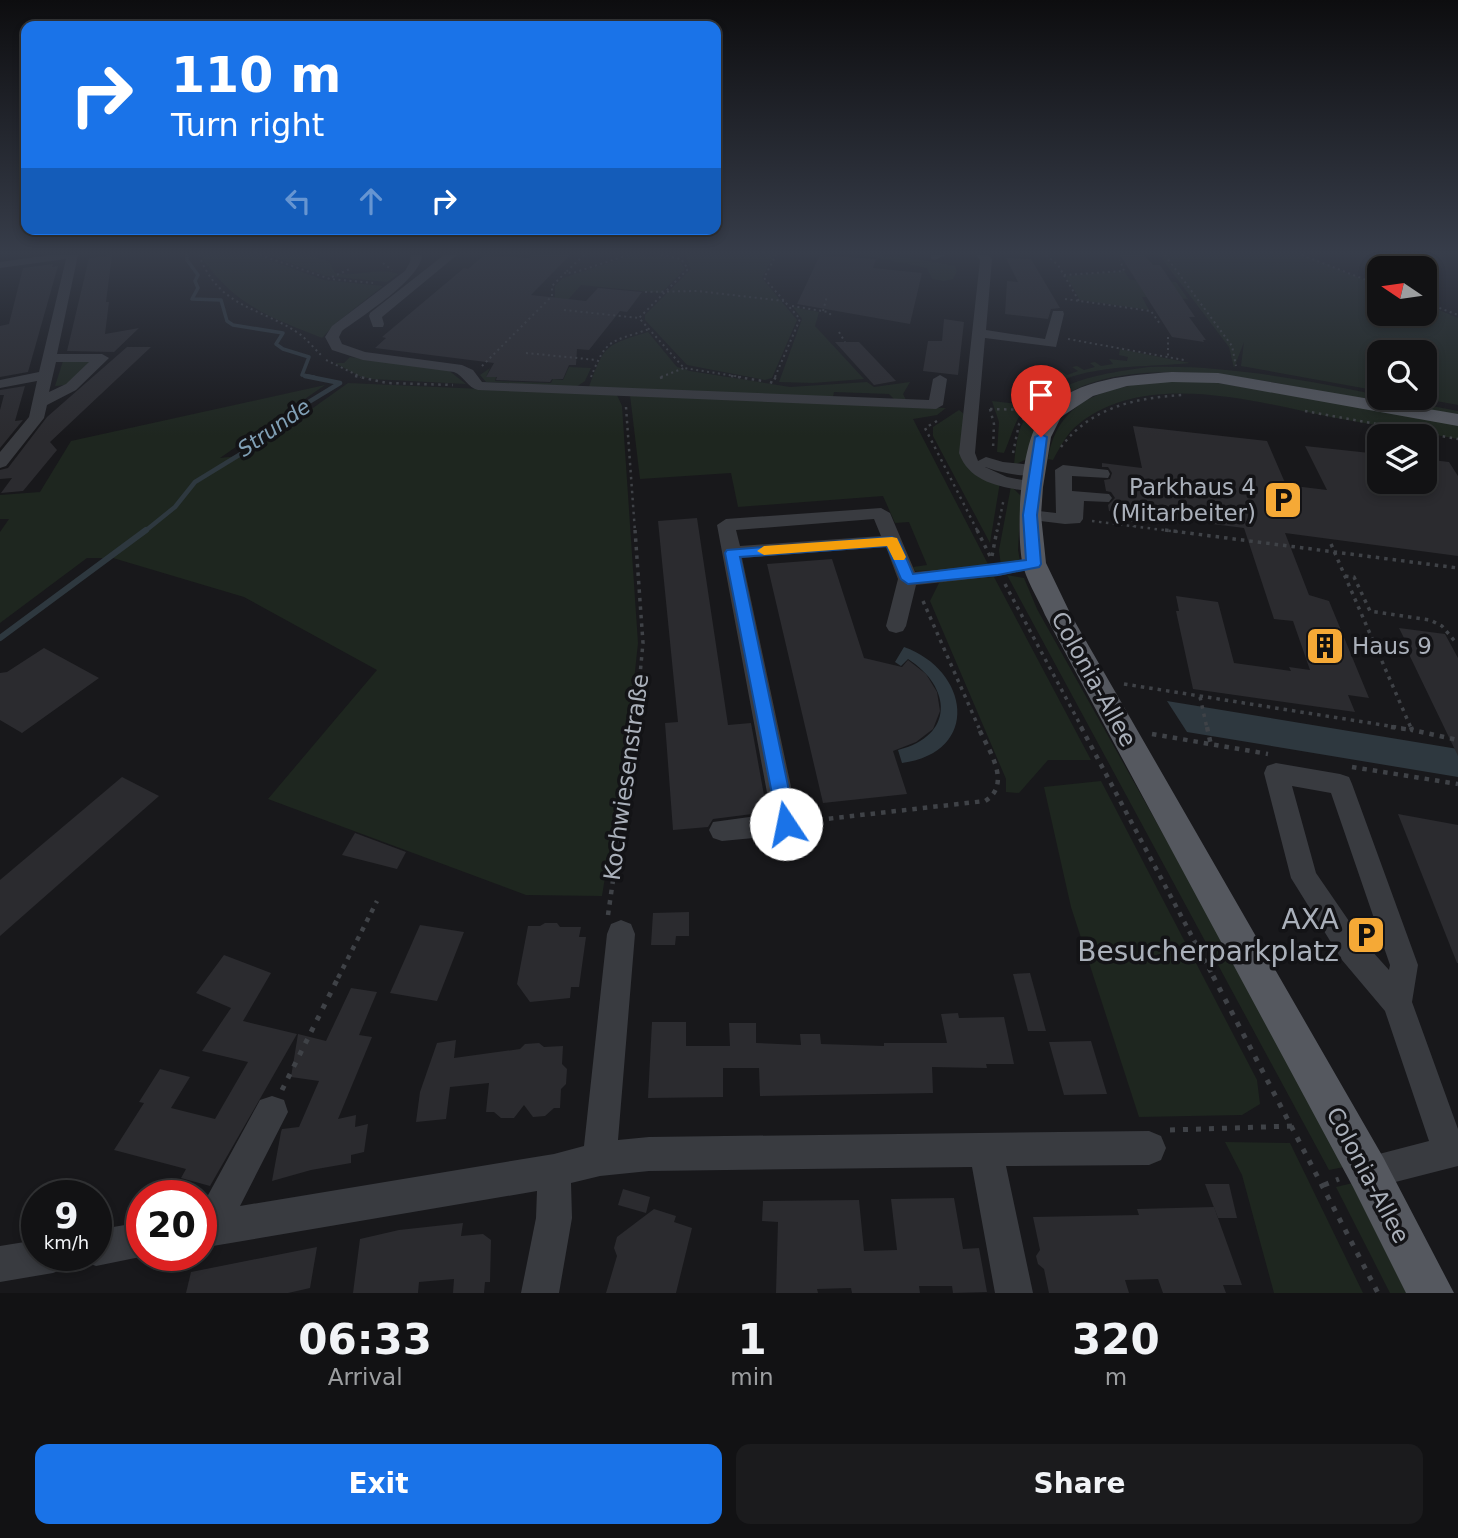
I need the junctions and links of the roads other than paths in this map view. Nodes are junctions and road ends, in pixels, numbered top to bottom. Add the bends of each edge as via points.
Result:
1 (59, 315) edge
2 (356, 315) edge
3 (376, 315) edge
4 (981, 315) edge
5 (1058, 315) edge
6 (378, 324) dead end
7 (979, 333) junction
8 (344, 350) junction
9 (50, 358) junction
10 (329, 362) road end
11 (46, 376) junction
12 (940, 379) dead end
13 (0, 384) edge
14 (40, 402) junction
15 (1458, 420) edge
16 (0, 463) edge
17 (1102, 474) dead end
18 (1021, 480) junction
19 (1104, 498) dead end
20 (1070, 519) junction
21 (892, 541) junction
22 (732, 553) junction
23 (1034, 564) junction
24 (908, 579) junction
25 (895, 626) dead end
26 (722, 831) dead end
27 (621, 934) road end
28 (1397, 1002) junction
29 (271, 1112) road end
30 (1149, 1149) road end
31 (986, 1150) junction
32 (1454, 1153) edge
33 (600, 1159) junction
34 (554, 1171) junction
35 (1368, 1172) junction
36 (217, 1209) edge
37 (217, 1228) edge
38 (21, 1260) edge
39 (0, 1264) edge
40 (540, 1293) edge
41 (1014, 1293) edge
42 (1432, 1293) edge

1 - 9 street
2 - 8 street via 334,333 334,344
3 - 6 street
4 - 7 street
5 - 7 street via 1051,344
7 - 18 street via 983,408 970,425 968,460 985,474
8 - 10 street
8 - 12 street via 457,368 478,386 936,405
9 - 11 street
9 - 14 street via 102,358 71,387
11 - 13 street
11 - 14 street
14 - 16 street via 36,418
15 - 18 main road, Colonia-Allee via 1218,378 1126,381 1087,392 1053,414
17 - 20 street via 1063,470
18 - 20 street
18 - 23 main road, Colonia-Allee
19 - 20 street via 1076,495
21 - 22 street
21 - 22 street via 881,513 726,525
21 - 24 street
22 - 26 street via 786,824
23 - 24 street
23 - 35 main road, Colonia-Allee
24 - 25 street
27 - 33 street
28 - 28 street via 1404,965 1340,784 1276,773 1304,878 1352,950
28 - 32 street
29 - 36 street
30 - 31 street
31 - 33 street via 649,1154
31 - 41 street
32 - 35 street
33 - 34 street
34 - 37 street
34 - 40 street via 554,1218
35 - 42 main road, Colonia-Allee
38 - 39 street

